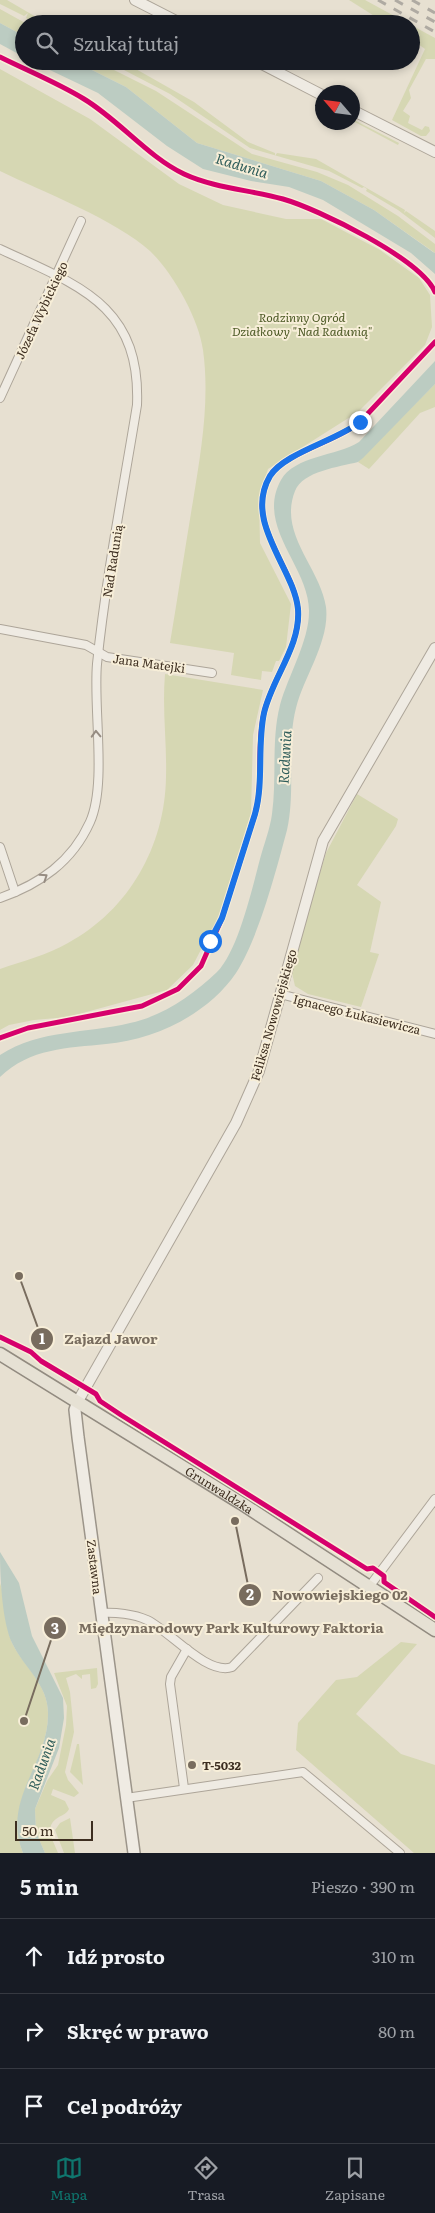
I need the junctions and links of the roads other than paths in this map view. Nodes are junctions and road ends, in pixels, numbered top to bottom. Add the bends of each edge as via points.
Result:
1 (135, 0) edge
2 (164, 15) edge
3 (273, 70) edge
4 (315, 91) edge
5 (360, 114) edge
6 (435, 152) edge
7 (81, 222) dead end
8 (0, 249) edge
9 (56, 275) junction
10 (0, 398) edge
11 (0, 629) edge
12 (435, 648) edge
13 (98, 652) junction
14 (212, 672) dead end
15 (0, 847) edge
16 (15, 892) junction
17 (0, 898) edge
18 (280, 994) junction
19 (435, 1034) edge
20 (0, 1354) edge
21 (78, 1401) junction
22 (435, 1499) edge
23 (318, 1578) dead end
24 (369, 1587) junction
25 (101, 1613) junction
26 (435, 1630) edge
27 (188, 1648) junction
28 (184, 1788) junction
29 (126, 1798) junction
30 (134, 1853) edge
31 (400, 1853) edge

1 - 2 street
3 - 4 street
5 - 6 street
7 - 9 street, Józefa Wybickiego
8 - 9 street, Nad Radunią
9 - 10 street, Józefa Wybickiego
9 - 13 street, Nad Radunią via 96,298 110,314 130,346 136,370 137,405
11 - 13 street, Jana Matejki via 86,645
12 - 18 street, Feliksa Nowowiejskiego via 322,841
13 - 14 street, Jana Matejki via 107,657
16 -> 13 street, Nad Radunią via 50,873 66,860 91,820 98,773 95,692
15 - 16 street
16 - 17 street, Nad Radunią
18 - 19 street, Ignacego Łukasiewicza
18 - 21 street, Feliksa Nowowiejskiego via 259,1071 236,1122
20 - 21 main road, Grunwaldzka
21 - 24 main road, Grunwaldzka
21 - 25 main road, Zastawna via 75,1410 77,1430
22 - 24 street
23 - 27 street via 232,1667 226,1670 212,1666
24 - 26 main road, Grunwaldzka
25 - 27 street via 141,1618
25 - 29 main road, Zastawna
27 - 28 street via 171,1676 170,1684
28 - 29 street
28 - 31 street via 304,1772
29 - 30 main road, Zastawna

